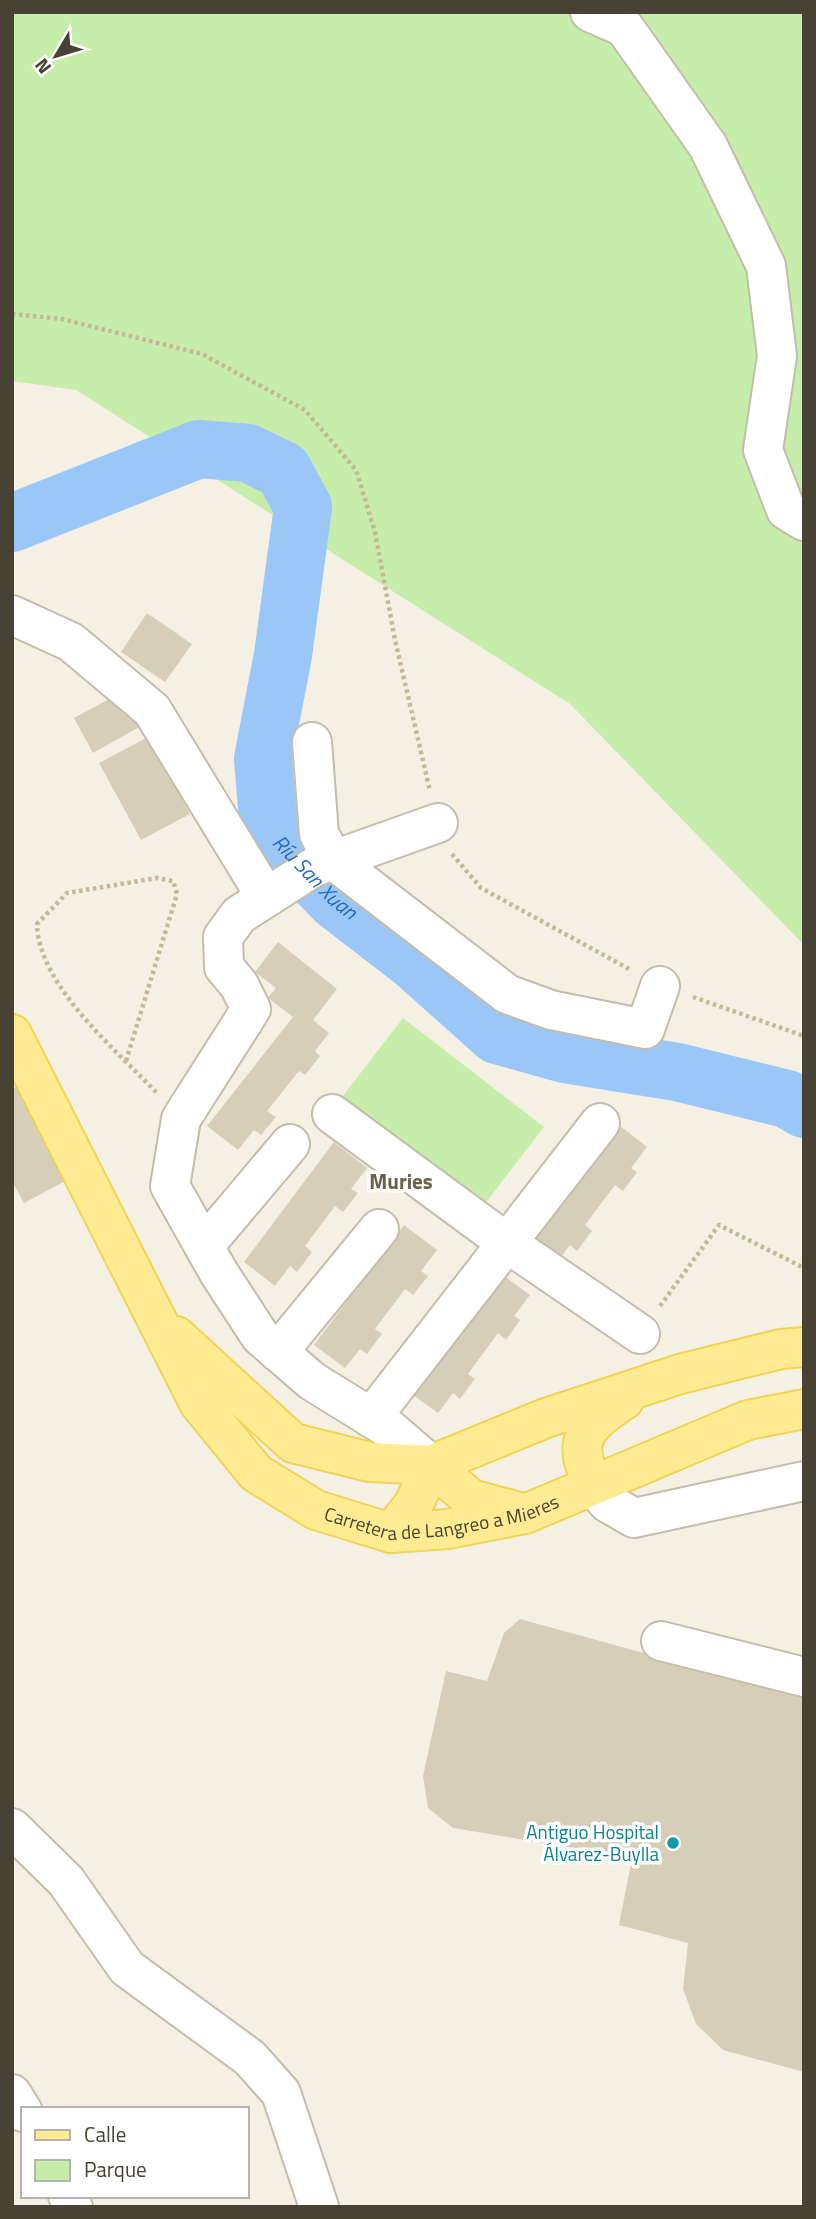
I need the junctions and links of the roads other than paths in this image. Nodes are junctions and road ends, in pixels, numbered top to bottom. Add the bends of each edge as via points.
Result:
1 (590, 12) edge
2 (804, 521) edge
3 (12, 615) edge
4 (312, 741) dead end
5 (438, 823) road end
6 (299, 877) junction
7 (660, 986) road end
8 (12, 1034) edge
9 (332, 1114) dead end
10 (600, 1123) dead end
11 (290, 1144) dead end
12 (379, 1229) dead end
13 (507, 1243) junction
14 (204, 1246) junction
15 (158, 1318) junction
16 (640, 1334) road end
17 (804, 1347) edge
18 (278, 1352) junction
19 (646, 1385) junction
20 (804, 1409) edge
21 (371, 1418) junction
22 (431, 1465) junction
23 (804, 1481) edge
24 (593, 1485) junction
25 (524, 1514) junction
26 (391, 1533) junction
27 (661, 1641) dead end
28 (804, 1677) edge
29 (12, 1828) edge
30 (319, 2207) edge

1 - 2 street via 624,27 708,146 766,266 777,356 763,450 786,510
3 - 6 street via 71,642 152,710
4 - 6 street via 319,834
5 - 6 street
6 - 7 street via 507,994 551,1010 645,1029
6 - 14 street via 239,915 223,937 224,967 251,1009 181,1119 170,1186
8 - 15 main road, Carretera de Langreo a Mieres
9 - 13 street
10 - 13 street
11 - 14 street
12 - 18 street
13 - 16 street
13 - 21 street
14 - 18 street via 260,1336
15 - 22 main road, Carretera de Langreo a Mieres via 293,1443 370,1462
15 - 26 main road, Carretera de Langreo a Mieres via 199,1402 256,1472 316,1510
17 - 19 main road, Carretera de Langreo a Mieres via 768,1352
18 - 21 street via 312,1381
19 - 22 main road, Carretera de Langreo a Mieres via 546,1418
19 - 24 main road via 604,1413 583,1436 582,1462
20 - 24 main road, Carretera de Langreo a Mieres via 748,1420
21 - 22 street
22 - 25 main road via 471,1499
22 - 26 main road via 414,1504
23 - 24 street via 634,1518 608,1503
24 - 25 main road, Carretera de Langreo a Mieres
25 - 26 main road, Carretera de Langreo a Mieres via 448,1529
27 - 28 street
29 - 30 street via 66,1881 127,1968 250,2058 281,2093

